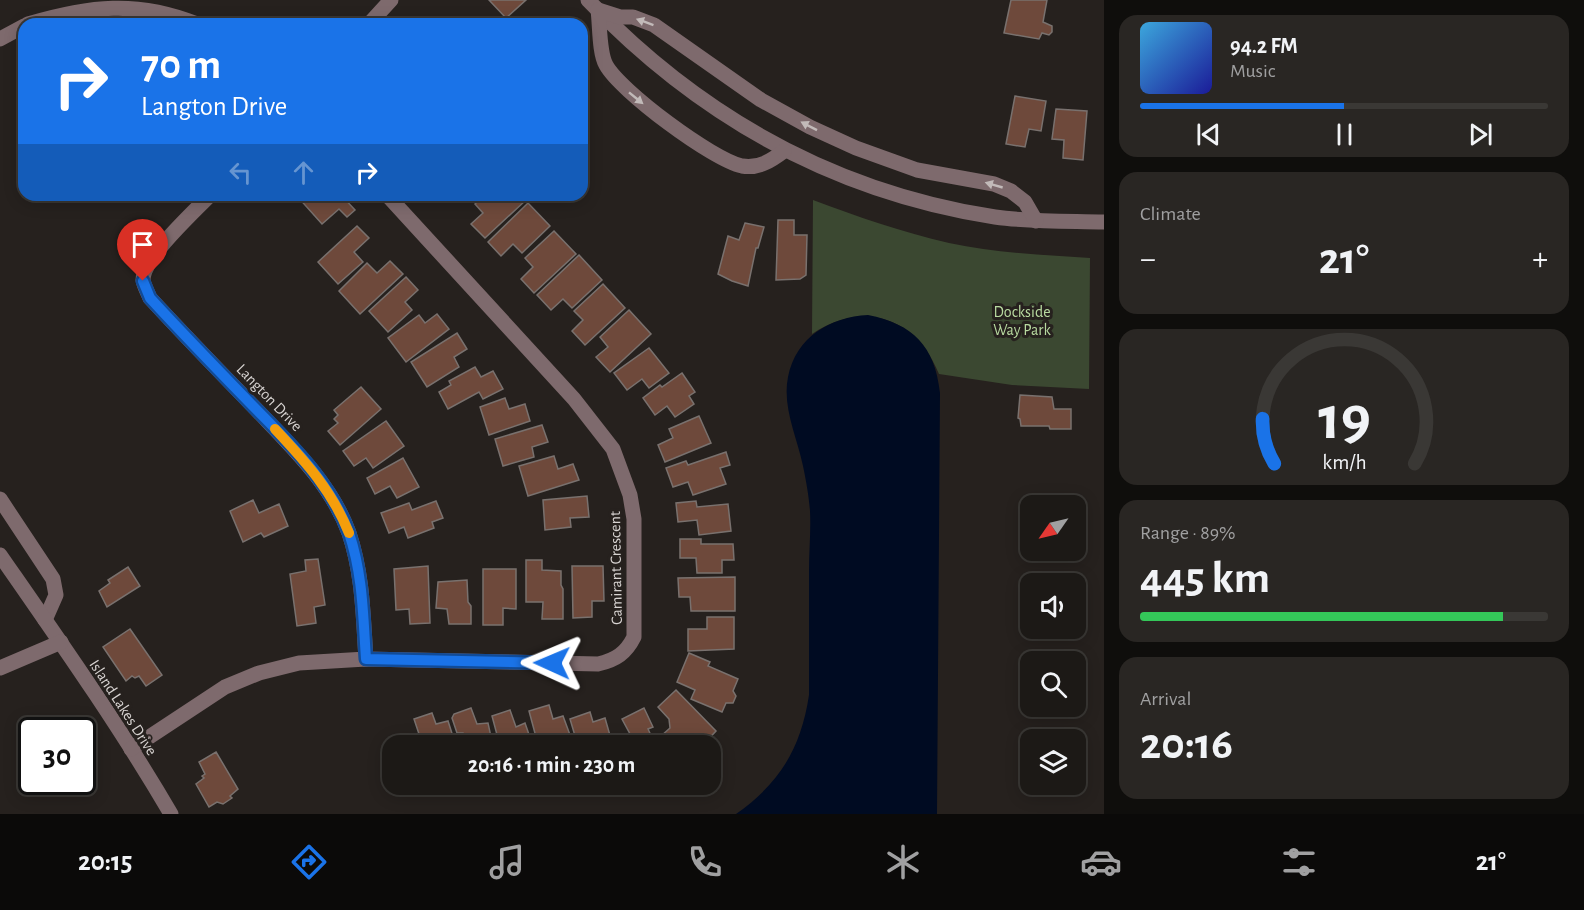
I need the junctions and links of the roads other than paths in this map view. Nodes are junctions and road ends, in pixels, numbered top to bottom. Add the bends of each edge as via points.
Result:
1 (391, 0) edge
2 (593, 5) edge
3 (49, 18) edge
4 (183, 18) edge
5 (374, 18) edge
6 (18, 29) edge
7 (0, 39) edge
8 (784, 151) junction
9 (204, 201) edge
10 (392, 201) edge
11 (1036, 221) junction
12 (1104, 222) edge
13 (0, 499) edge
14 (0, 555) edge
15 (45, 620) junction
16 (60, 642) junction
17 (366, 659) junction
18 (0, 668) edge
19 (131, 749) junction
20 (171, 814) edge

1 - 5 street
2 - 8 street via 631,44 680,84
2 -> 8 street via 604,63 614,79 672,125 727,161 743,166 769,162
11 -> 2 street via 1025,202 1011,191 994,184 917,170 810,128 761,100 654,25
3 - 4 street via 122,6
6 - 7 street
8 - 11 street via 916,200 995,217
9 - 17 street, Langton Drive via 160,247 147,265 143,281 150,298 293,448 336,503 358,563
10 - 17 street, Camirant Crescent via 574,399 613,449 630,495 634,519 634,637 621,655 598,664
11 - 12 street
13 - 15 street via 52,579 56,595
14 - 15 street, Island Lakes Drive
15 - 16 street, Island Lakes Drive
16 - 18 street
16 - 19 street, Island Lakes Drive
17 - 19 street, Camirant Crescent via 299,663 225,687
19 - 20 street, Island Lakes Drive

